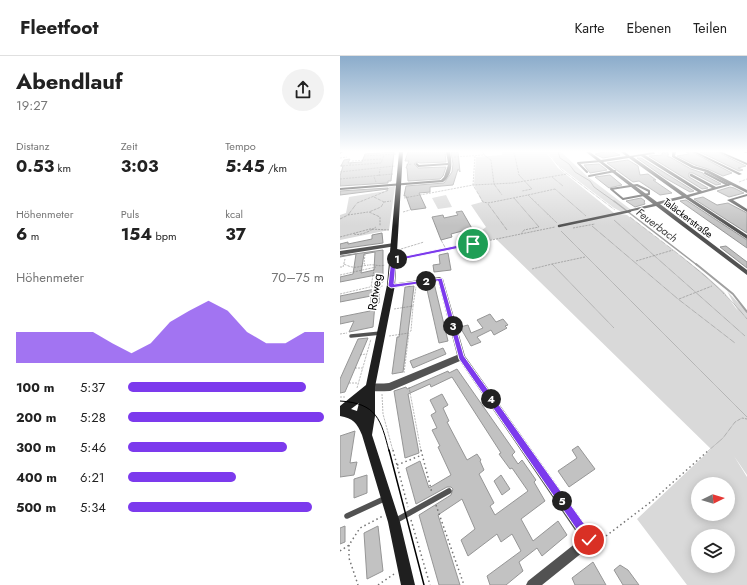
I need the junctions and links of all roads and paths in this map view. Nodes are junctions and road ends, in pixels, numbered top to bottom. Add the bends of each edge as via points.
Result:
1 (373, 176) edge
2 (365, 177) edge
3 (399, 177) edge
4 (446, 177) edge
5 (474, 177) edge
6 (493, 177) edge
7 (520, 177) edge
8 (552, 177) joint
9 (571, 177) edge
10 (621, 177) edge
11 (657, 177) edge
12 (677, 177) edge
13 (694, 177) edge
14 (713, 177) edge
15 (716, 177) edge
16 (340, 179) edge
17 (747, 179) edge
18 (525, 182) junction
19 (399, 184) junction
20 (494, 184) junction
21 (730, 185) junction
22 (376, 186) junction
23 (473, 186) junction
24 (563, 186) dead end
25 (632, 186) junction
26 (715, 188) junction
27 (340, 189) edge
28 (390, 189) dead end
29 (522, 191) dead end
30 (700, 191) junction
31 (747, 192) edge
32 (502, 195) dead end
33 (528, 195) junction
34 (644, 195) junction
35 (747, 195) edge
36 (684, 196) junction
37 (374, 197) junction
38 (514, 198) junction
39 (397, 199) junction
40 (391, 201) dead end
41 (384, 202) junction
42 (488, 203) junction
43 (655, 204) junction
44 (410, 210) dead end
45 (405, 211) dead end
46 (747, 211) edge
47 (369, 212) junction
48 (628, 212) joint
49 (622, 213) junction
50 (348, 215) junction
51 (609, 217) junction
52 (340, 219) edge
53 (591, 220) junction
54 (591, 225) dead end
55 (559, 226) junction
56 (377, 227) junction
57 (380, 227) junction
58 (396, 229) junction
59 (507, 230) dead end
60 (354, 234) junction
61 (521, 234) junction
62 (340, 237) edge
63 (747, 237) edge
64 (441, 240) dead end
65 (424, 242) dead end
66 (394, 245) junction
67 (406, 247) dead end
68 (366, 249) junction
69 (446, 249) junction
70 (674, 250) junction
71 (343, 253) edge
72 (654, 256) junction
73 (585, 257) junction
74 (393, 262) junction
75 (635, 262) junction
76 (344, 264) junction
77 (366, 264) junction
78 (552, 264) junction
79 (340, 267) edge
80 (377, 267) junction
81 (374, 268) junction
82 (532, 269) dead end
83 (747, 273) edge
84 (340, 275) edge
85 (416, 282) junction
86 (391, 286) junction
87 (712, 286) dead end
88 (371, 287) junction
89 (695, 292) junction
90 (340, 294) edge
91 (678, 299) junction
92 (413, 306) junction
93 (387, 310) junction
94 (747, 320) edge
95 (614, 328) dead end
96 (409, 333) junction
97 (378, 335) junction
98 (351, 336) dead end
99 (745, 336) dead end
100 (367, 341) dead end
101 (371, 341) junction
102 (735, 343) dead end
103 (366, 354) junction
104 (360, 355) dead end
105 (461, 357) junction
106 (355, 368) dead end
107 (362, 368) junction
108 (404, 382) junction
109 (349, 383) dead end
110 (359, 383) junction
111 (370, 387) junction
112 (356, 392) dead end
113 (382, 397) dead end
114 (341, 411) edge
115 (747, 418) edge
116 (361, 420) junction
117 (367, 435) junction
118 (422, 454) junction
119 (397, 465) junction
120 (449, 491) dead end
121 (386, 498) junction
122 (434, 500) junction
123 (409, 513) junction
124 (347, 516) dead end
125 (388, 518) junction
126 (602, 539) dead end
127 (349, 545) junction
128 (340, 551) edge
129 (394, 574) dead end
130 (358, 585) edge
131 (378, 585) edge
132 (408, 585) edge
133 (430, 585) edge
134 (464, 585) edge
135 (532, 585) edge

1 - 22 path
2 - 16 path
3 - 19 main road, Rotweg
4 - 19 street via 442,181
5 - 23 path
6 - 20 path
7 - 18 path
8 - 18 path
8 - 24 path
9 - 49 path
10 - 25 street, Taläckerstraße
11 - 36 street
12 - 30 street
13 - 26 street
14 - 21 lane
15 - 21 street
17 - 21 path
18 - 20 path
18 - 29 path via 532,188
19 - 22 street
19 - 39 main road, Rotweg
20 - 23 path
20 - 32 path
21 - 26 street
21 - 31 street
22 - 27 street
23 - 39 path
23 - 42 path via 483,202
25 - 34 street, Taläckerstraße
25 - 34 lane via 641,186 649,191 649,194
25 - 34 lane via 611,189 623,199
26 - 30 street
28 - 37 path
30 - 36 street
33 - 38 path
33 - 53 path via 556,189
33 - 55 path
34 - 43 street, Taläckerstraße
35 - 46 street via 729,200
36 - 43 street
36 - 63 street
37 - 41 path
37 - 50 path via 354,205
38 - 42 path
38 - 61 path via 539,227 524,230
39 - 58 main road, Rotweg
40 - 41 path
41 - 47 path via 381,207
42 - 59 path
43 - 48 street
43 - 83 street, Taläckerstraße
44 - 45 path
47 - 50 path
47 - 57 path via 380,217
48 - 49 lane
49 - 51 lane
49 - 70 path via 627,214
50 - 52 path
51 - 53 lane
51 - 72 path
53 - 55 lane
54 - 75 path
55 - 61 path
55 - 73 path
56 - 57 path
56 - 60 path via 370,227
56 - 60 path via 366,233
57 - 58 path
58 - 66 main road, Rotweg
60 - 62 path
61 - 69 path
64 - 69 path
65 - 67 path
66 - 68 street
66 - 74 main road, Rotweg
68 - 71 street
68 - 77 path
69 - 74 path
70 - 72 path
70 - 94 path via 723,290
71 - 76 path
72 - 75 path
72 - 89 path
73 - 78 path
73 - 115 path
74 - 80 path
74 - 86 main road, Rotweg
75 - 91 path
76 - 77 path via 353,268
76 - 79 path
77 - 80 path
78 - 82 path
78 - 95 path
80 - 81 path
81 - 84 path
81 - 88 path
85 - 86 street
85 - 92 path
85 - 105 street via 440,279
86 - 88 path
86 - 93 main road, Rotweg
87 - 89 path
88 - 90 path
89 - 91 path
89 - 99 path
91 - 102 path
92 - 93 path
92 - 96 path
93 - 97 main road, Rotweg
96 - 97 path
96 - 108 path
97 - 98 lane
97 - 101 path
97 - 111 main road, Rotweg
100 - 101 path
101 - 103 path
103 - 104 path
103 - 107 path
105 - 108 street
105 - 135 street via 589,540
106 - 107 path
107 - 110 path
108 - 111 street via 384,388
108 - 118 path
109 - 110 path
110 - 112 path
111 - 114 main road
111 - 116 main road, Rotweg via 364,398
111 - 117 main road, Rotweg
113 - 119 path via 383,414
114 - 116 main road
115 - 126 path via 735,422 705,455 652,501
116 - 117 main road, Rotweg
117 - 121 main road, Rotweg
118 - 119 path
118 - 122 path
119 - 123 path
120 - 122 lane
121 - 124 lane
121 - 125 main road, Rotweg
122 - 123 lane
122 - 134 path
123 - 125 lane
123 - 133 path
125 - 127 path via 360,528
125 - 132 main road, Rotweg
127 - 128 path
127 - 130 path via 349,558
129 - 131 path

